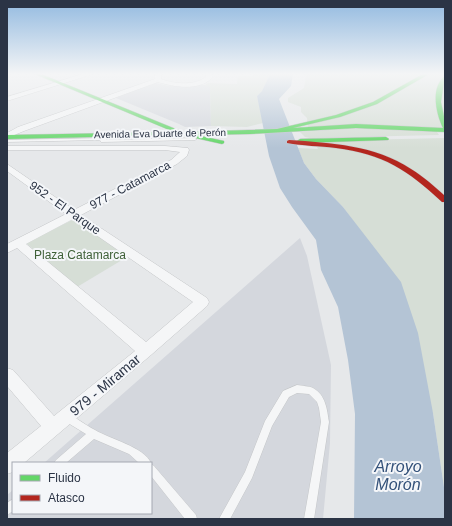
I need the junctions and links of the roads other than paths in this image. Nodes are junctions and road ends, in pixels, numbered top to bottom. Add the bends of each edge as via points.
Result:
1 (98, 99) edge
2 (106, 99) edge
3 (383, 99) edge
4 (438, 99) edge
5 (102, 100) junction
6 (307, 126) junction
7 (444, 126) edge
8 (250, 132) junction
9 (10, 135) edge
10 (173, 136) junction
11 (189, 136) junction
12 (422, 138) dead end
13 (445, 138) edge
14 (200, 139) junction
15 (399, 139) dead end
16 (103, 141) junction
17 (7, 142) edge
18 (124, 142) junction
19 (285, 142) dead end
20 (314, 143) junction
21 (94, 145) junction
22 (7, 148) edge
23 (185, 150) joint
24 (7, 167) edge
25 (445, 200) edge
26 (73, 214) junction
27 (12, 246) edge
28 (202, 302) joint
29 (146, 351) junction
30 (7, 375) edge
31 (59, 422) junction
32 (93, 434) junction
33 (60, 462) edge
34 (145, 462) edge
35 (7, 465) edge
36 (152, 470) edge
37 (192, 519) edge
38 (224, 519) edge
39 (309, 519) edge

1 - 5 main road
2 - 5 street
3 - 6 main road
4 - 7 main road
5 - 9 street
5 - 10 main road via 162,124
6 - 7 main road
6 - 8 main road, Avenida Eva Duarte de Perón
8 - 10 main road, Avenida Eva Duarte de Perón
8 - 11 lane
9 - 10 main road, Avenida Eva Duarte de Perón
10 - 11 main road
10 - 14 lane
10 - 16 lane
10 - 17 lane
10 - 18 main road via 157,141
11 - 14 main road
12 - 13 main road
14 - 21 main road, Avenida Eva Duarte de Perón via 226,142
15 - 20 main road
16 - 17 lane
16 - 18 lane
18 - 21 main road
19 - 20 main road
20 - 25 main road via 388,157 409,169
21 - 22 main road, Avenida Eva Duarte de Perón
22 - 23 street, Avenida Eva Duarte de Perón
23 - 26 street, 977 - Catamarca via 174,162
24 - 26 street, 952 - El Parque
26 - 27 street, 977 - Catamarca
26 - 28 street, 952 - El Parque
27 - 29 street
28 - 29 street, 979 - Miramar
29 - 31 street, 979 - Miramar
30 - 31 street
31 - 32 lane
31 - 35 street, 979 - Miramar
32 - 33 lane
32 - 34 lane via 132,451
36 - 37 lane
38 - 39 lane via 249,475 268,424 286,394 297,389 311,391 320,400 325,422

